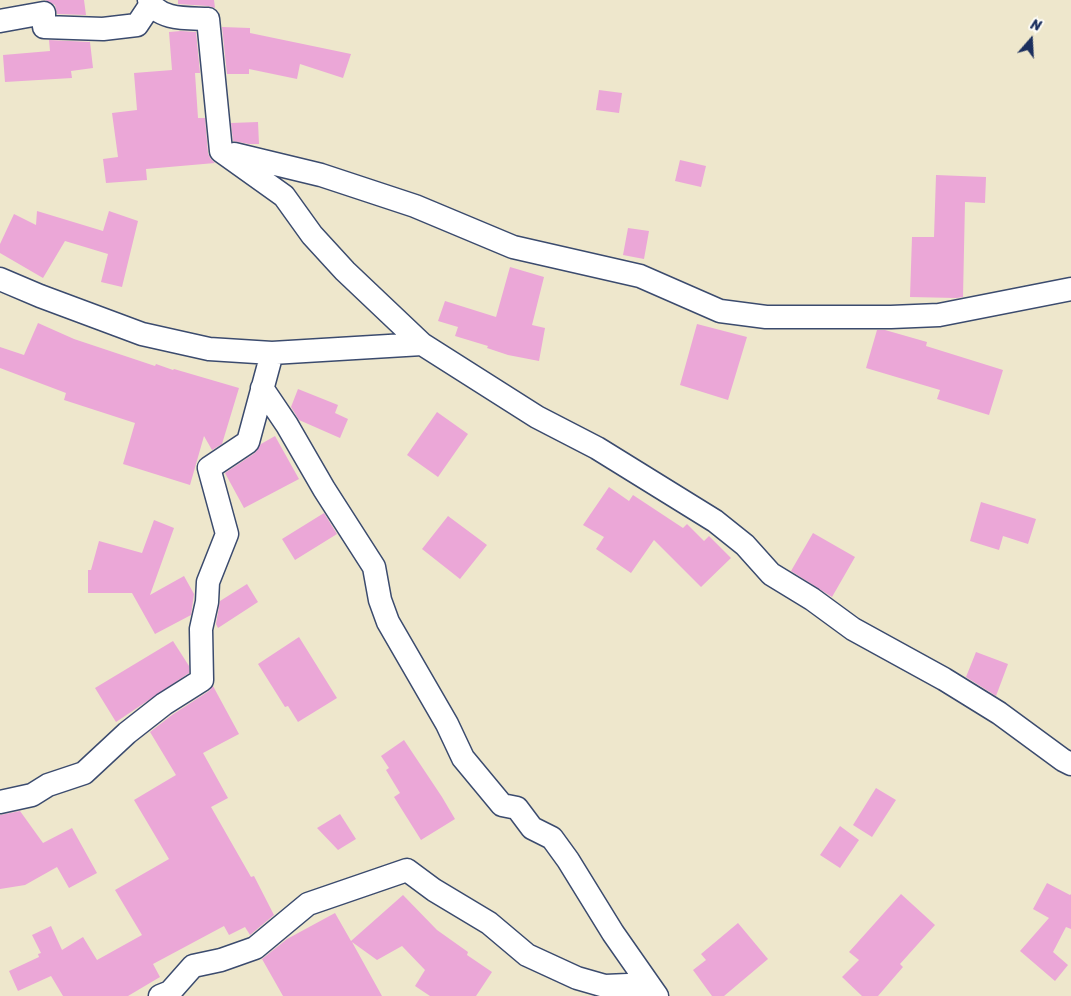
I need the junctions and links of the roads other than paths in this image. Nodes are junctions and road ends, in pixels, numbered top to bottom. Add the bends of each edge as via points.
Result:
1 (150, 2) edge
2 (0, 21) edge
3 (221, 151) junction
4 (0, 279) edge
5 (1071, 289) edge
6 (422, 344) junction
7 (272, 353) junction
8 (262, 388) junction
9 (1071, 764) edge
10 (0, 802) edge
11 (654, 992) edge
12 (160, 996) edge

1 - 2 street via 137,25 104,29 44,27 44,13
1 - 3 street via 168,16 208,19
3 - 5 street via 330,178 415,206 514,246 640,276 720,311 766,317 939,315
3 - 6 street via 284,196 345,271
4 - 7 street via 142,334 209,349
6 - 7 street
6 - 9 street via 537,417 597,448 715,520 746,545 771,574 853,629 999,713
7 - 8 street
8 - 10 street via 248,442 209,468 227,534 208,582 201,629 202,680 127,733 84,773 48,785 32,795
8 - 11 street via 374,566 388,622 463,758 502,805 517,808 532,828 552,838
11 - 12 street via 628,985 605,986 577,978 536,959 489,923 434,890 408,870 308,904 255,948 193,966 170,992

